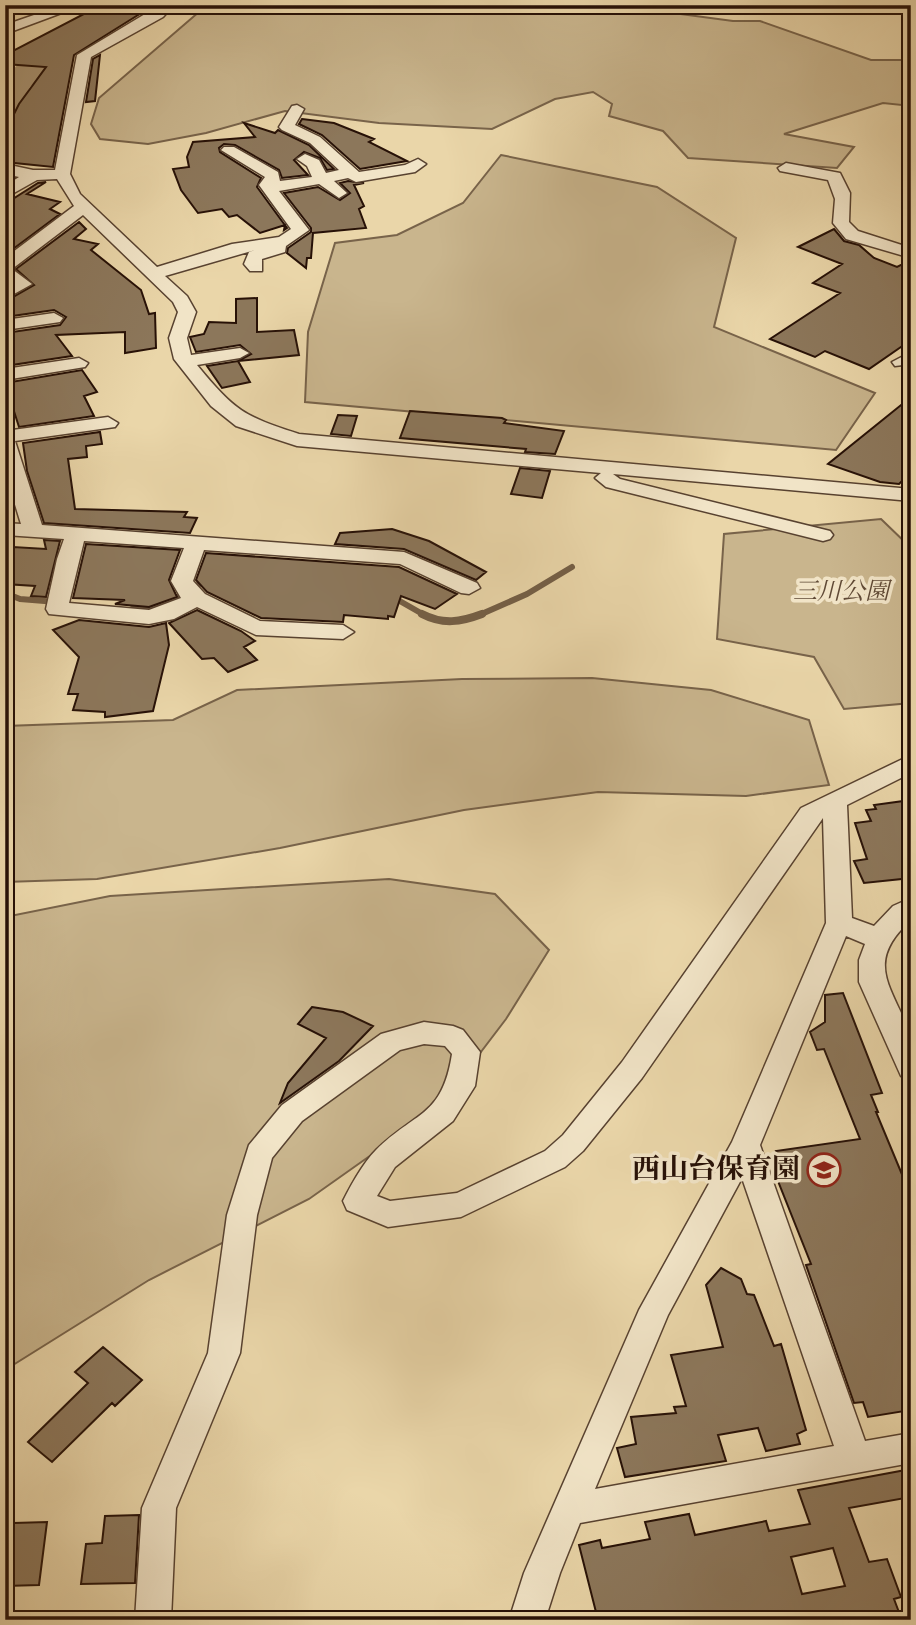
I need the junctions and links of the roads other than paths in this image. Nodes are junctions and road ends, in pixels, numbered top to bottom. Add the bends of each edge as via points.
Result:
1 (78, 5) edge
2 (168, 5) edge
3 (901, 5) edge
4 (911, 18) edge
5 (50, 27) dead end
6 (5, 30) edge
7 (5, 46) edge
8 (297, 109) dead end
9 (229, 150) dead end
10 (305, 159) dead end
11 (418, 164) dead end
12 (5, 169) edge
13 (786, 169) dead end
14 (352, 173) junction
15 (62, 174) junction
16 (33, 175) junction
17 (320, 177) junction
18 (267, 185) junction
19 (5, 192) edge
20 (339, 193) dead end
21 (84, 206) junction
22 (301, 230) junction
23 (911, 253) edge
24 (5, 266) edge
25 (256, 267) dead end
26 (5, 272) edge
27 (156, 273) junction
28 (5, 294) edge
29 (54, 318) dead end
30 (5, 326) edge
31 (240, 353) dead end
32 (185, 361) junction
33 (79, 363) dead end
34 (5, 375) edge
35 (108, 423) dead end
36 (5, 438) edge
37 (600, 467) junction
38 (911, 495) edge
39 (5, 529) edge
40 (33, 531) junction
41 (77, 533) junction
42 (824, 535) dead end
43 (197, 542) junction
44 (469, 588) dead end
45 (189, 591) junction
46 (342, 632) dead end
47 (906, 767) edge
48 (835, 800) junction
49 (911, 906) edge
50 (839, 923) junction
51 (880, 939) junction
52 (911, 1068) edge
53 (745, 1145) junction
54 (911, 1448) edge
55 (855, 1458) junction
56 (571, 1509) junction
57 (153, 1620) edge
58 (527, 1620) edge

1 - 6 street
2 - 15 street via 84,55
3 - 4 street
5 - 7 street
8 - 14 street via 287,127 316,140
9 - 18 street via 267,171 273,180
10 - 17 street via 314,163
11 - 14 street via 356,177
12 - 16 street
13 - 23 street via 834,176 845,205 841,223 852,235
14 - 17 street
15 - 16 street
15 - 21 street
16 - 19 street
17 - 18 street via 291,187
17 - 20 street
18 - 22 street
21 - 24 street
21 - 27 street
22 - 25 street via 307,234 305,239 255,256 252,264
22 - 27 street via 284,241 238,248
26 - 28 street via 23,284
27 - 32 street via 187,312 178,338
29 - 30 street
31 - 32 street
32 - 37 street via 218,402 243,422 297,440
33 - 34 street
35 - 36 street
36 - 40 street
37 - 38 street
37 - 42 street via 604,478 613,483
39 - 40 street
40 - 41 street
41 - 43 street
41 - 45 street via 59,601 149,617 166,614
43 - 44 street via 404,558
43 - 45 street
45 - 46 street via 256,628
47 - 48 street
48 - 50 street
48 - 57 street via 810,814 632,1070 573,1143 555,1158 461,1205 388,1214 358,1201 385,1159 443,1113 461,1086 466,1052 453,1037 424,1033 391,1042 292,1113 259,1153 242,1215 224,1353 159,1508
49 - 51 street
50 - 51 street
50 - 53 street
51 - 52 street via 870,966 872,982
53 - 55 street
53 - 56 street via 655,1310
54 - 55 street
55 - 56 street
56 - 58 street

